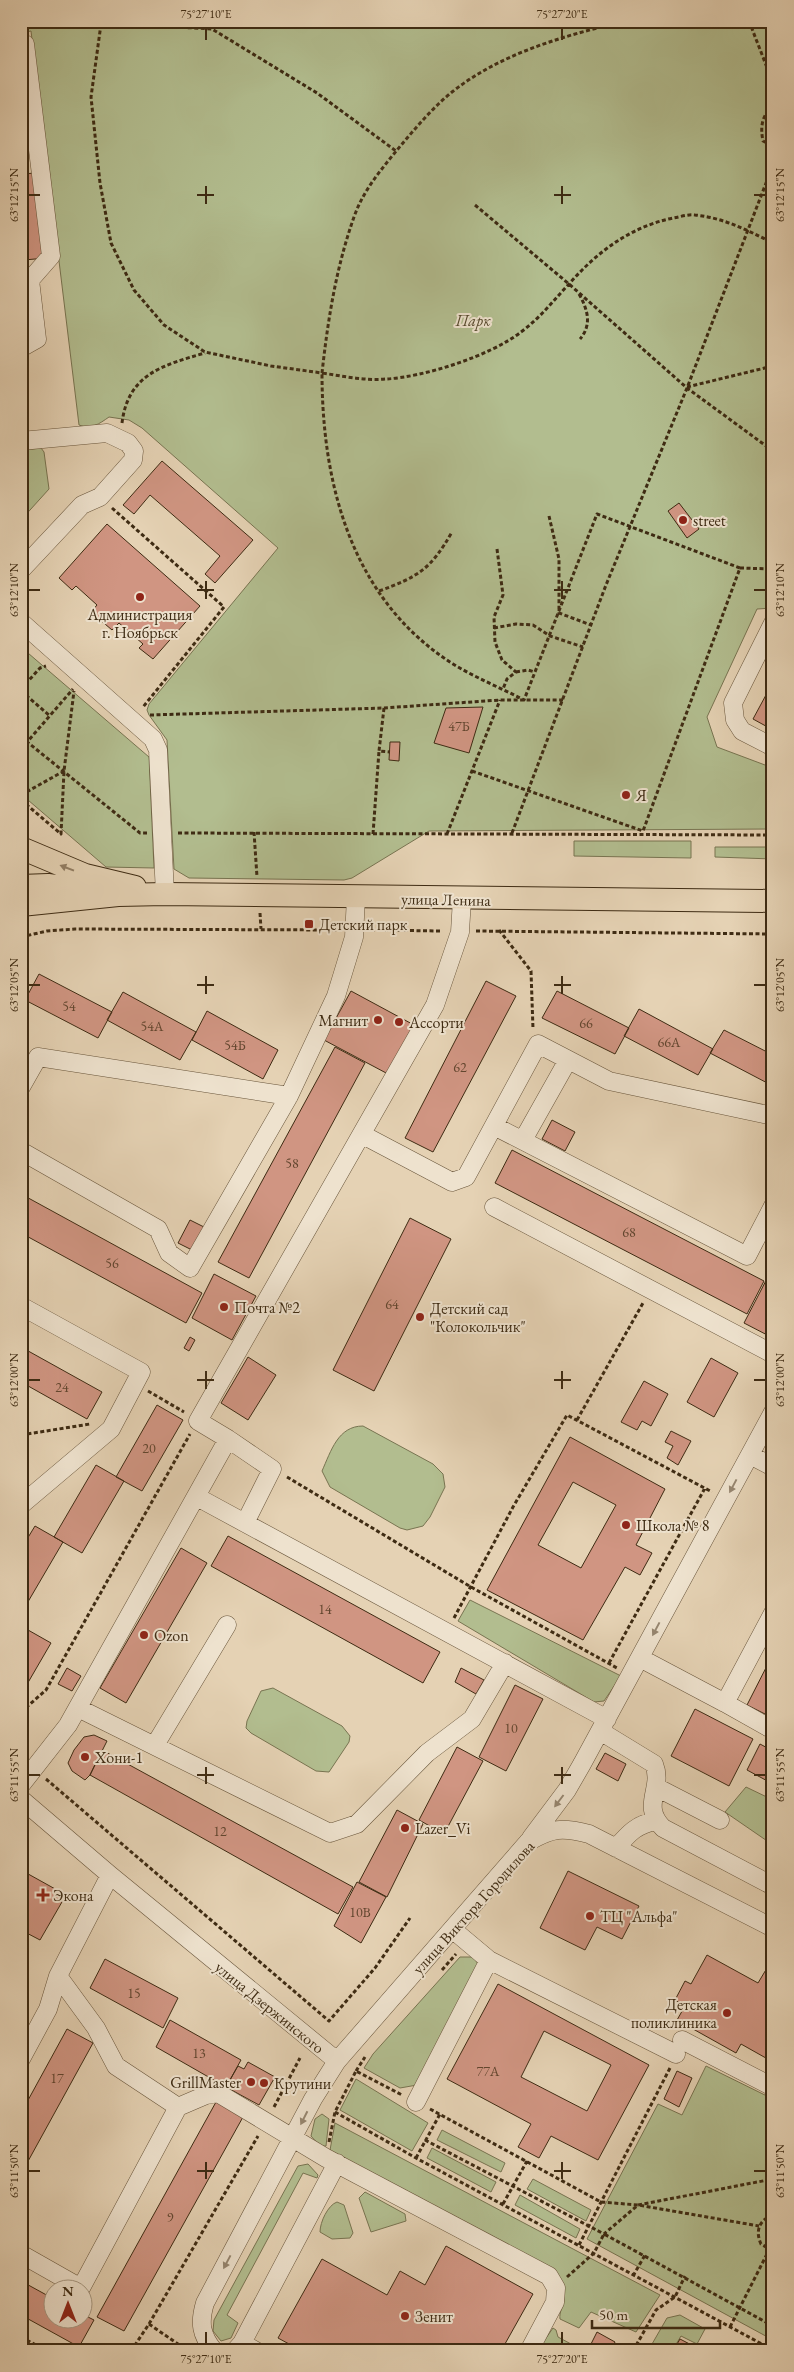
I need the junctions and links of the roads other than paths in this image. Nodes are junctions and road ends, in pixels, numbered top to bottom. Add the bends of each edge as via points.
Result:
1 (21, 44) edge
2 (21, 348) edge
3 (21, 441) edge
4 (21, 570) edge
5 (21, 622) edge
6 (773, 623) edge
7 (773, 748) edge
8 (21, 848) edge
9 (21, 877) edge
10 (48, 885) junction
11 (21, 886) edge
12 (165, 894) junction
13 (118, 895) junction
14 (356, 897) junction
15 (462, 899) junction
16 (773, 901) edge
17 (21, 905) edge
18 (568, 1060) junction
19 (21, 1087) edge
20 (288, 1096) junction
21 (773, 1116) edge
22 (494, 1126) junction
23 (363, 1135) junction
24 (523, 1140) junction
25 (21, 1151) edge
26 (773, 1206) edge
27 (494, 1207) dead end
28 (21, 1306) edge
29 (773, 1354) edge
30 (773, 1412) edge
31 (228, 1439) junction
32 (750, 1455) junction
33 (773, 1467) edge
34 (197, 1497) junction
35 (21, 1505) edge
36 (245, 1523) junction
37 (773, 1613) edge
38 (227, 1625) dead end
39 (640, 1658) junction
40 (505, 1663) junction
41 (725, 1703) junction
42 (78, 1708) junction
43 (604, 1725) junction
44 (773, 1730) edge
45 (155, 1745) junction
46 (21, 1785) edge
47 (656, 1787) junction
48 (21, 1799) edge
49 (720, 1820) dead end
50 (656, 1821) junction
51 (528, 1842) junction
52 (616, 1848) junction
53 (110, 1875) junction
54 (773, 1886) edge
55 (773, 1928) edge
56 (452, 1929) junction
57 (488, 1960) junction
58 (58, 1976) junction
59 (21, 2059) edge
60 (337, 2061) junction
61 (773, 2087) edge
62 (416, 2102) road end
63 (178, 2107) junction
64 (294, 2138) junction
65 (332, 2160) junction
66 (21, 2254) edge
67 (244, 2348) edge
68 (214, 2351) edge
69 (529, 2351) edge

1 - 2 street via 25,44 51,256 30,280 37,339
3 - 4 street via 107,433 120,437 134,451 133,460 100,497 82,504
5 - 12 street via 153,739 158,750
6 - 7 street via 733,703 735,720 742,731
12 -> 8 main road via 85,875
9 - 10 main road
10 - 11 main road, улица Ленина
10 - 13 main road, улица Ленина
12 - 13 main road, улица Ленина
12 - 14 main road, улица Ленина
13 - 17 main road, улица Ленина
14 - 15 main road, улица Ленина
14 - 20 street via 352,966
15 - 16 main road, улица Ленина
15 - 23 street via 460,932 437,988 435,1005
18 - 21 street via 609,1081
18 - 22 street via 538,1044
18 - 24 street
19 - 20 street via 38,1057
20 - 25 street via 190,1268 169,1253 158,1229
22 - 23 street via 466,1177 452,1182
22 - 24 street
23 - 31 street via 198,1421
24 - 26 street via 748,1256
27 - 29 street
28 - 35 street via 141,1372 111,1429
30 - 32 street
31 - 34 street
31 - 36 street via 272,1469
32 - 33 street
32 -> 39 street
34 - 36 street
34 - 42 street
36 - 40 street
37 - 41 street
38 - 45 street
39 - 41 street
39 - 43 street
40 - 43 street
40 - 45 street via 472,1718 427,1753 357,1824 330,1834
41 - 44 street
42 - 45 street
42 - 46 street
43 - 47 street via 654,1764 658,1776
43 -> 51 street via 567,1790
47 - 49 street
47 - 50 street via 652,1801
48 - 53 street, улица Дзержинского
50 - 52 street via 633,1828
50 - 54 street via 663,1828
51 - 52 street, улица Виктора Городилова via 546,1831 567,1828 589,1834
51 - 56 street, улица Виктора Городилова
52 - 55 street, улица Виктора Городилова
53 - 58 street
53 - 60 street, улица Дзержинского
56 - 57 street
56 - 60 street, улица Виктора Городилова
57 - 61 street
57 - 62 street
58 - 59 street via 48,2009
58 - 63 street via 96,2028 116,2066
60 -> 64 street, улица Дзержинского
63 - 64 street via 218,2093
63 - 66 street via 81,2288
64 - 65 street
64 -> 68 street, улица Дзержинского via 205,2303 201,2329 205,2341
65 - 67 street
65 - 69 street via 549,2276 556,2288 555,2302

